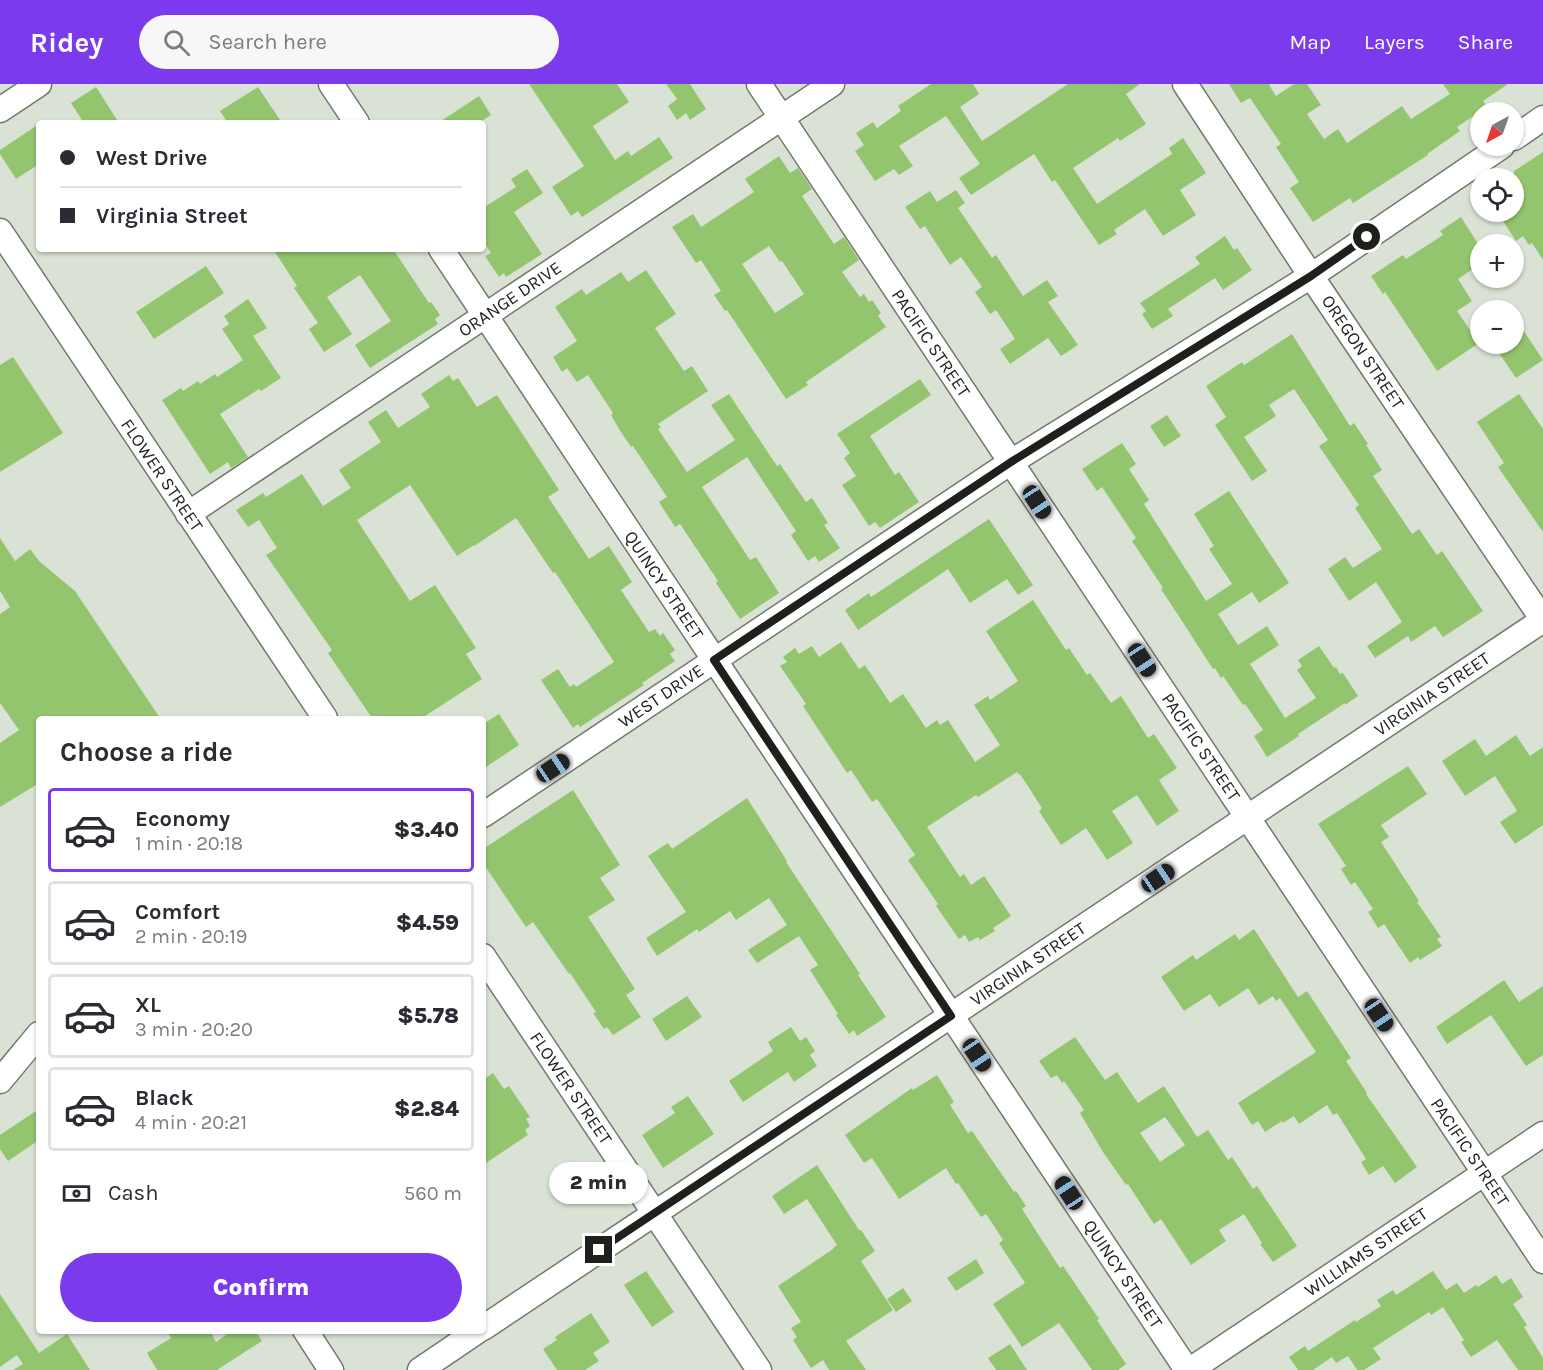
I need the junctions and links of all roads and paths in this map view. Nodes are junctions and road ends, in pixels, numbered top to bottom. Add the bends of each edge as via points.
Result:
1 (39, 84) edge
2 (331, 84) edge
3 (759, 84) edge
4 (832, 84) edge
5 (1185, 84) edge
6 (0, 110) edge
7 (781, 118) junction
8 (1543, 118) edge
9 (355, 120) edge
10 (1524, 131) edge
11 (1487, 156) edge
12 (0, 231) edge
13 (443, 252) edge
14 (1311, 276) junction
15 (485, 316) junction
16 (1011, 462) junction
17 (188, 514) junction
18 (1543, 620) edge
19 (714, 660) junction
20 (324, 716) edge
21 (486, 812) edge
22 (1248, 818) junction
23 (486, 960) edge
24 (951, 1016) junction
25 (36, 1038) edge
26 (0, 1081) edge
27 (1543, 1134) edge
28 (1485, 1173) junction
29 (655, 1213) junction
30 (1543, 1261) edge
31 (486, 1326) edge
32 (308, 1334) edge
33 (473, 1334) edge
34 (331, 1370) edge
35 (420, 1370) edge
36 (759, 1370) edge
37 (1189, 1370) edge

1 - 6 street
2 - 9 street
3 - 7 street, PACIFIC STREET
4 - 7 street, ORANGE DRIVE
5 - 14 street, OREGON STREET
7 - 15 street, ORANGE DRIVE
7 - 16 street, PACIFIC STREET
8 - 10 street
11 - 14 street, WEST DRIVE
12 - 17 street, FLOWER STREET
13 - 15 street, QUINCY STREET
14 - 16 street, WEST DRIVE
14 - 18 street, OREGON STREET
15 - 17 street, ORANGE DRIVE
15 - 19 street, QUINCY STREET
16 - 19 street, WEST DRIVE
16 - 22 street, PACIFIC STREET
17 - 20 street, FLOWER STREET
18 - 22 street, VIRGINIA STREET
19 - 21 street, WEST DRIVE
19 - 24 street, QUINCY STREET
22 - 24 street, VIRGINIA STREET
22 - 28 street, PACIFIC STREET
23 - 29 street, FLOWER STREET
24 - 29 street, VIRGINIA STREET
24 - 37 street, QUINCY STREET
25 - 26 street
27 - 28 street, WILLIAMS STREET
28 - 30 street, PACIFIC STREET
28 - 37 street, WILLIAMS STREET
29 - 31 street, VIRGINIA STREET
29 - 36 street, FLOWER STREET
32 - 34 street
33 - 35 street

